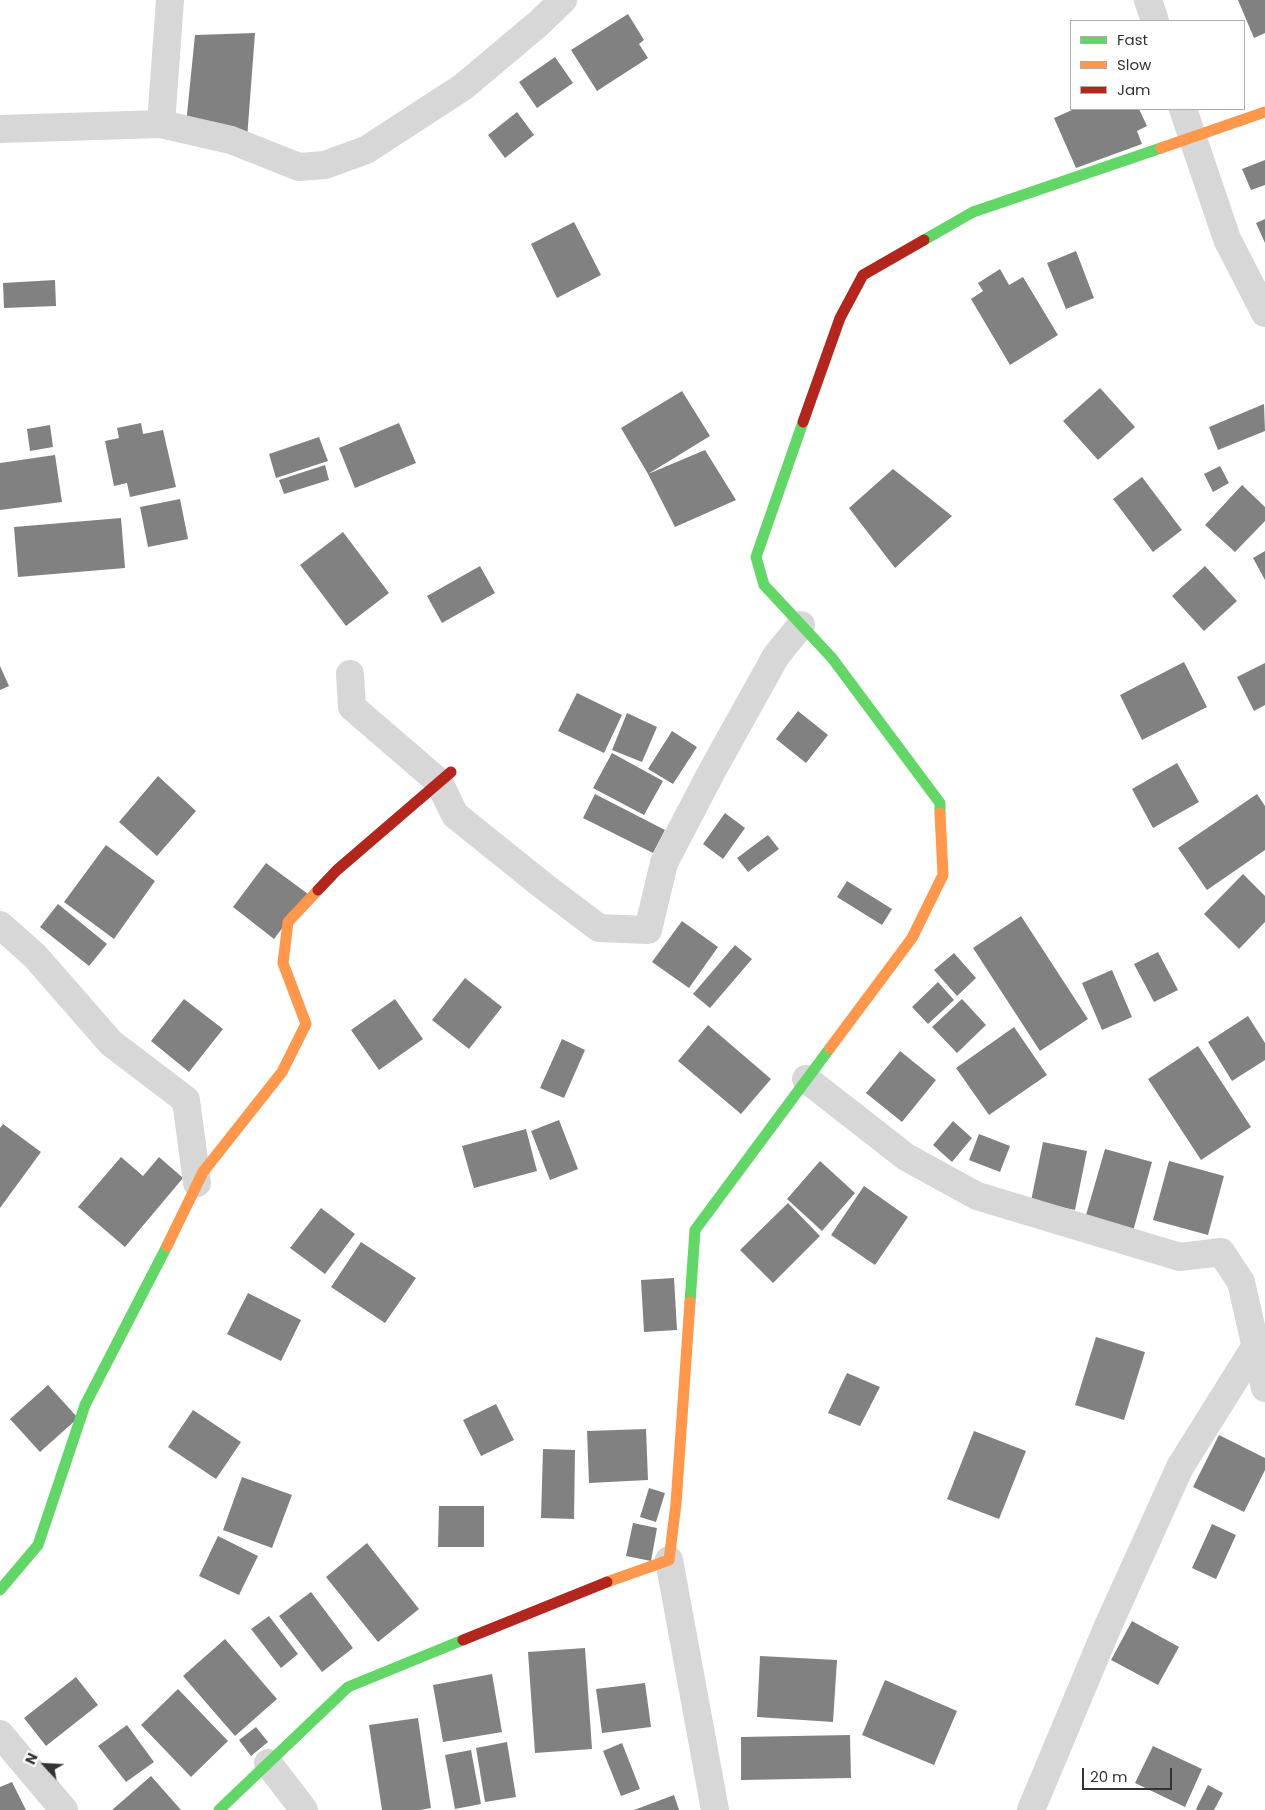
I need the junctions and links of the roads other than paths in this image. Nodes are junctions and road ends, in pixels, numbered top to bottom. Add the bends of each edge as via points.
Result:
1 (170, 0) edge
2 (563, 0) edge
3 (1148, 0) edge
4 (1155, 20) edge
5 (1183, 110) edge
6 (1265, 112) edge
7 (161, 124) junction
8 (0, 129) edge
9 (1191, 136) junction
10 (1265, 313) edge
11 (801, 625) junction
12 (350, 674) dead end
13 (445, 777) junction
14 (0, 925) edge
15 (806, 1079) junction
16 (197, 1183) junction
17 (1255, 1347) junction
18 (1265, 1388) edge
19 (669, 1560) junction
20 (0, 1590) edge
21 (0, 1734) edge
22 (268, 1763) junction
23 (64, 1810) edge
24 (219, 1810) edge
25 (304, 1810) edge
26 (715, 1810) edge
27 (1031, 1810) edge

1 - 7 street
2 - 7 street via 463,87 366,150 326,165 299,168 231,140
3 - 4 street
5 - 9 street
6 - 9 street
7 - 8 street
9 - 10 street via 1227,239
9 - 11 street via 973,212 863,275 840,318 756,557 764,585
11 - 13 street via 776,656 664,863 648,930 599,928 455,815
11 - 15 street via 832,658 940,803 943,875 912,938
12 - 13 street via 352,707
13 - 16 street via 337,870 288,922 283,963 306,1024 282,1072 202,1172
14 - 16 street via 35,956 111,1043 186,1100
15 - 17 street via 906,1157 977,1196 1180,1257 1220,1252 1241,1282
15 - 19 street via 694,1230 676,1504
16 - 20 street via 85,1406 38,1546
17 - 18 street
17 - 27 street via 1180,1467 1108,1626
19 - 22 street via 579,1592 348,1687
19 - 26 street
21 - 23 street
22 - 24 street
22 - 25 street

